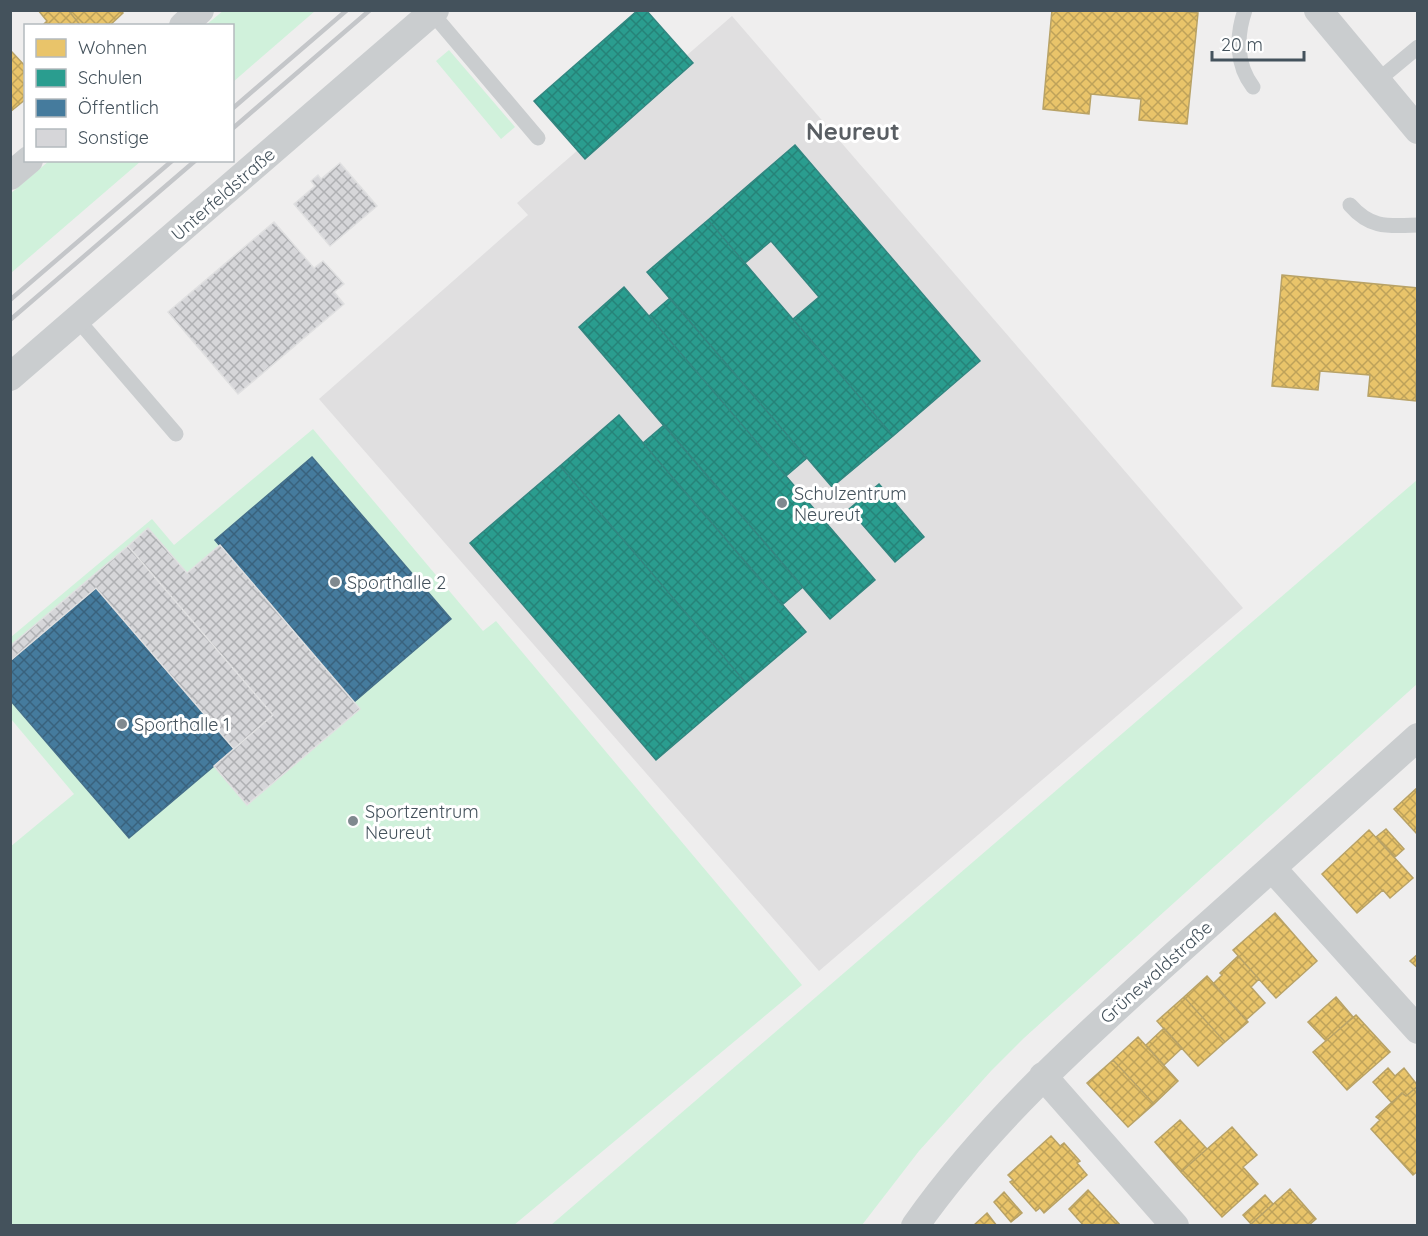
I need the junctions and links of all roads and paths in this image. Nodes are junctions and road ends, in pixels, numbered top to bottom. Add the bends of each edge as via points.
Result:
1 (200, 10) edge
2 (1245, 10) edge
3 (1318, 10) edge
4 (433, 12) edge
5 (185, 24) edge
6 (1418, 47) edge
7 (1377, 81) junction
8 (1253, 87) dead end
9 (1418, 130) edge
10 (538, 138) dead end
11 (27, 162) edge
12 (10, 176) edge
13 (1350, 205) dead end
14 (1418, 225) edge
15 (77, 319) junction
16 (10, 377) edge
17 (176, 434) dead end
18 (1418, 737) edge
19 (1272, 868) junction
20 (1418, 1030) edge
21 (1043, 1076) junction
22 (915, 1226) edge
23 (1175, 1226) edge

1 - 5 street
2 - 8 lane via 1239,57
3 - 7 street
4 - 10 lane
4 - 15 street, Unterfeldstraße
6 - 7 lane
7 - 9 street
11 - 12 street
13 - 14 lane via 1359,216 1377,225
15 - 16 street, Unterfeldstraße
15 - 17 lane
18 - 19 street, Grünewaldstraße
19 - 20 street
19 - 21 street, Grünewaldstraße
21 - 22 street, Grünewaldstraße via 977,1147
21 - 23 street

